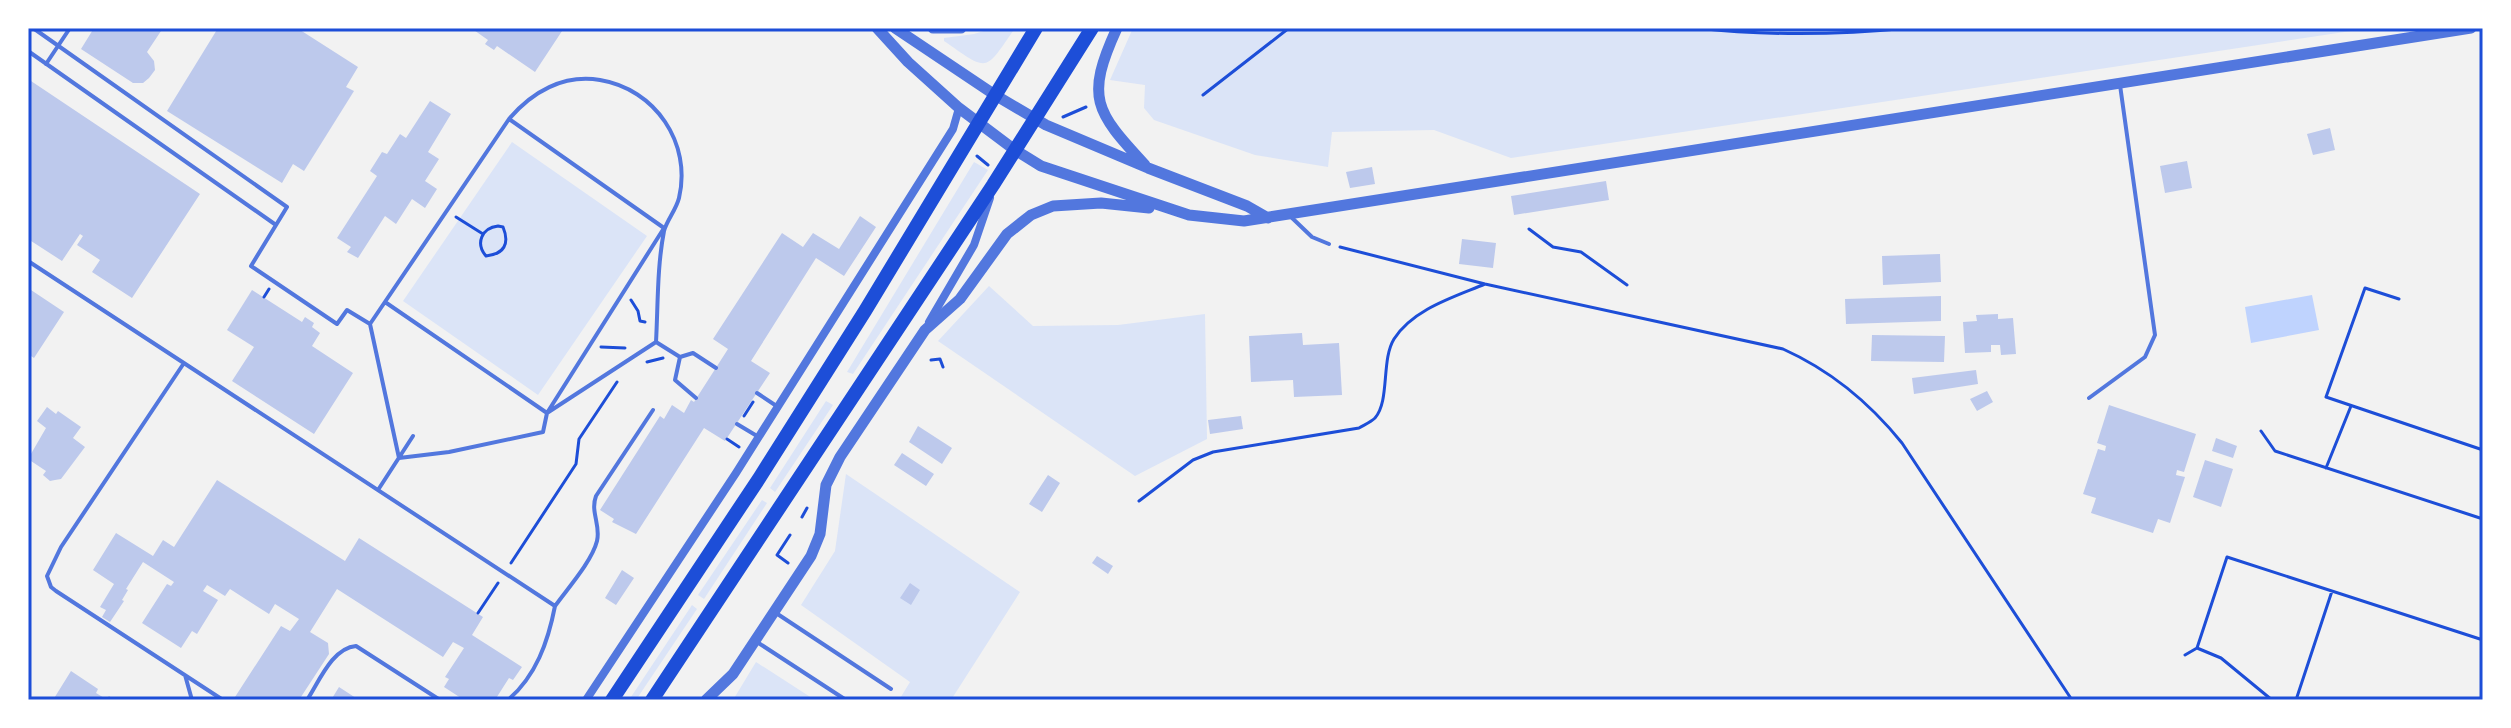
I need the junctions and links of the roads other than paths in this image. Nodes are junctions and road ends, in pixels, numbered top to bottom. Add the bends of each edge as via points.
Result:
1 (33, 28) edge
2 (70, 28) edge
3 (877, 28) edge
4 (895, 28) edge
5 (933, 28) edge
6 (961, 28) edge
7 (1036, 28) edge
8 (1092, 28) edge
9 (1117, 28) edge
10 (2471, 28) edge
11 (58, 46) junction
12 (28, 51) edge
13 (46, 64) junction
14 (2120, 85) junction
15 (995, 95) junction
16 (959, 108) junction
17 (509, 119) junction
18 (1035, 119) junction
19 (978, 124) junction
20 (948, 137) junction
21 (1015, 150) junction
22 (1148, 168) junction
23 (993, 185) junction
24 (1189, 215) junction
25 (1288, 215) junction
26 (1268, 219) junction
27 (276, 225) junction
28 (664, 228) junction
29 (1329, 244) road end
30 (28, 261) edge
31 (385, 302) junction
32 (370, 324) junction
33 (925, 330) junction
34 (656, 342) junction
35 (465, 357) junction
36 (680, 357) junction
37 (184, 363) junction
38 (461, 363) dead end
39 (716, 368) dead end
40 (757, 394) road end
41 (696, 398) dead end
42 (2089, 398) dead end
43 (778, 407) junction
44 (653, 410) dead end
45 (547, 413) junction
46 (737, 424) road end
47 (413, 436) dead end
48 (759, 437) junction
49 (399, 458) junction
50 (378, 490) junction
51 (555, 606) junction
52 (774, 612) junction
53 (755, 641) junction
54 (185, 675) junction
55 (891, 689) dead end
56 (192, 700) edge
57 (223, 700) edge
58 (307, 700) edge
59 (440, 700) edge
60 (508, 700) edge
61 (586, 700) edge
62 (612, 700) edge
63 (652, 700) edge
64 (706, 700) edge
65 (846, 700) edge

1 - 11 lane
2 - 11 lane
3 - 16 street
4 - 15 street
5 - 6 street
7 - 15 main road
8 - 18 main road
9 - 22 street via 1100,68 1099,99 1111,128
10 - 14 street
11 - 13 lane
11 - 27 lane via 287,207
12 - 13 lane
13 - 27 lane
14 - 25 street
14 - 42 lane via 2155,335 2145,357
15 - 18 street
15 - 19 main road
16 - 19 street
16 - 20 street
17 - 28 lane
17 - 28 lane via 532,96 579,79 611,82 641,96 664,120 679,149 681,182
17 - 31 lane
18 - 21 main road
18 - 22 street
19 - 20 street
19 - 21 street
19 - 62 main road via 768,465
20 - 43 street
21 - 23 main road
21 - 24 street via 1055,172
22 - 26 street
23 - 33 street via 974,245
23 - 63 main road
24 - 26 street
24 - 33 street via 1115,203 1044,208 1012,229 960,299
25 - 26 street
25 - 29 lane via 1312,237
27 - 32 lane via 251,266 337,324 347,310
28 - 34 lane
28 - 45 lane
30 - 37 lane
31 - 32 lane
31 - 35 lane
32 - 49 lane
33 - 52 street via 831,473 818,542
34 - 36 lane
34 - 45 lane
35 - 38 lane
35 - 45 lane
36 - 39 lane via 693,353
36 - 41 lane via 675,380
37 - 50 lane
37 - 54 lane via 47,576 56,591
40 - 43 lane
43 - 48 street
44 - 51 lane via 596,496 597,542
45 - 49 lane via 543,432
46 - 48 lane
47 - 49 lane
48 - 61 street
49 - 50 lane
50 - 51 lane
51 - 60 lane via 543,653
52 - 53 street
52 - 55 lane
53 - 64 street via 733,674
53 - 65 lane
54 - 56 lane
54 - 57 lane
58 - 59 lane via 336,655 356,646

